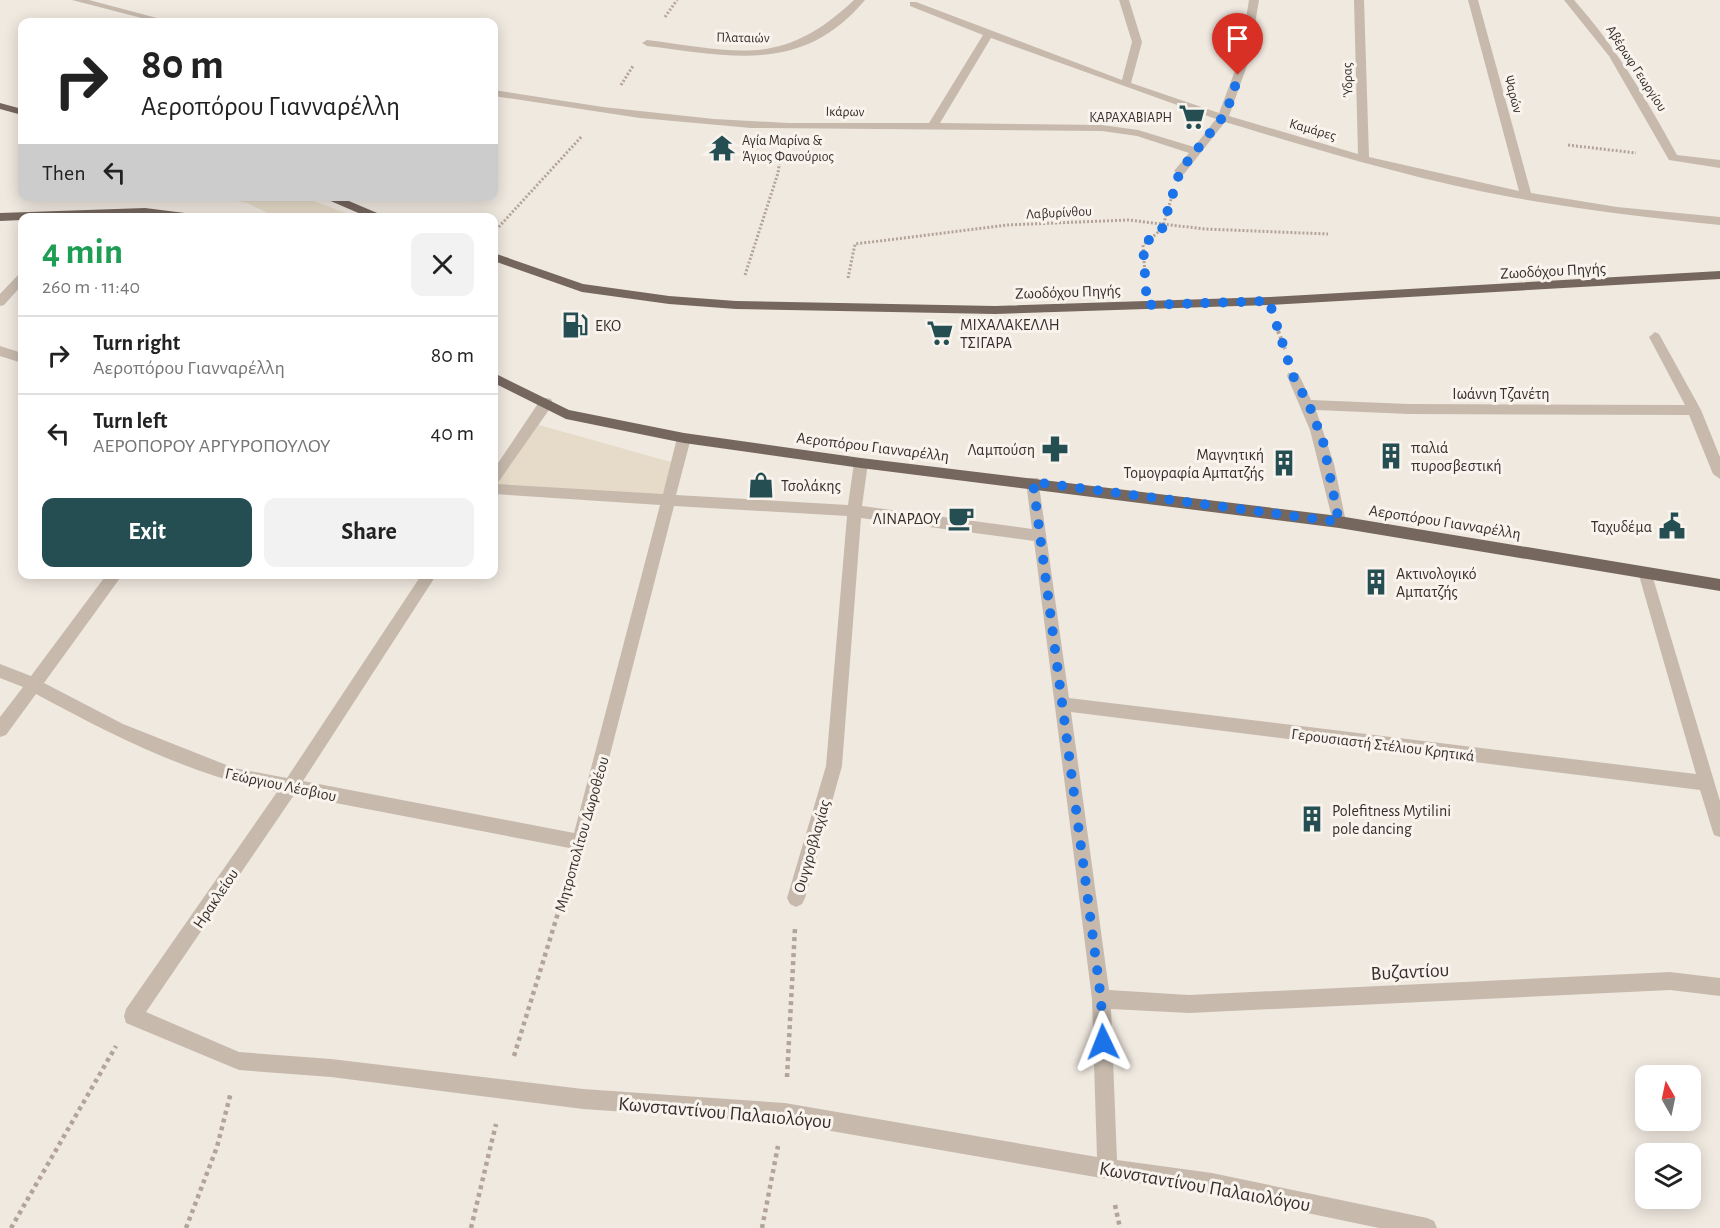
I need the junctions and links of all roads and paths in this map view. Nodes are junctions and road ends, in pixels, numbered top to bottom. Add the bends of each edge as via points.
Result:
1 (77, 0) edge
2 (860, 0) edge
3 (1124, 0) edge
4 (1254, 0) edge
5 (1359, 0) edge
6 (1473, 0) edge
7 (1569, 0) edge
8 (913, 4) dead end
9 (151, 18) edge
10 (989, 34) junction
11 (647, 43) joint
12 (1126, 83) junction
13 (498, 94) edge
14 (0, 106) edge
15 (606, 109) junction
16 (18, 111) edge
17 (1222, 118) junction
18 (786, 126) junction
19 (932, 128) junction
20 (1568, 145) dead end
21 (1195, 151) junction
22 (1673, 158) junction
23 (1364, 160) junction
24 (1720, 164) edge
25 (1180, 171) joint
26 (1526, 195) junction
27 (337, 201) edge
28 (127, 213) edge
29 (153, 213) edge
30 (370, 213) edge
31 (0, 217) edge
32 (18, 217) edge
33 (1720, 221) edge
34 (1163, 224) junction
35 (498, 229) edge
36 (1328, 234) dead end
37 (498, 258) edge
38 (1720, 275) edge
39 (18, 282) edge
40 (1269, 301) junction
41 (0, 302) edge
42 (736, 305) junction
43 (1147, 305) junction
44 (843, 307) junction
45 (1655, 337) dead end
46 (0, 351) edge
47 (18, 357) edge
48 (1293, 376) joint
49 (498, 380) edge
50 (546, 404) junction
51 (1309, 405) junction
52 (1694, 410) junction
53 (684, 438) junction
54 (861, 463) junction
55 (498, 473) edge
56 (1720, 474) edge
57 (1033, 482) junction
58 (498, 489) edge
59 (669, 501) junction
60 (854, 511) junction
61 (1339, 522) junction
62 (1039, 536) junction
63 (1645, 572) junction
64 (112, 579) edge
65 (427, 579) edge
66 (1720, 585) edge
67 (0, 671) edge
68 (32, 684) junction
69 (1061, 704) junction
70 (0, 730) edge
71 (1705, 783) junction
72 (291, 786) junction
73 (1720, 829) edge
74 (580, 842) junction
75 (796, 897) joint
76 (1720, 987) edge
77 (1101, 999) junction
78 (133, 1016) junction
79 (239, 1061) junction
80 (504, 1089) junction
81 (785, 1113) junction
82 (1107, 1169) junction
83 (11, 1228) edge
84 (186, 1228) edge
85 (471, 1228) edge
86 (762, 1228) edge
87 (1427, 1228) edge

1 - 9 street
2 - 11 street, Πλαταιών via 841,18 793,46 768,54
3 - 12 street via 1137,42
4 - 17 street via 1246,51
5 - 23 street, Ύδρας
6 - 26 street, Ψαρών
7 - 22 street, Αβέρωφ Γεωργίου via 1624,71
8 - 10 street, Καμάρες
10 - 12 street, Καμάρες
10 - 19 street
11 - 15 path
12 - 17 street, Καμάρες
13 - 15 street, Ικάρων
14 - 16 main road
15 - 18 street, Ικάρων via 678,119
15 - 35 path
17 - 21 street
17 - 23 street, Καμάρες
18 - 19 street, Ικάρων
18 - 42 path via 778,173
19 - 21 street, Ικάρων via 1102,128 1138,133
20 - 22 path
21 - 25 street
22 - 24 street
23 - 26 street, Καμάρες
25 - 34 path
26 - 33 street, Καμάρες via 1667,218
27 - 30 main road
28 - 29 main road
31 - 32 main road
34 - 36 path, Λαβυρίνθου
34 - 43 path via 1143,245
34 - 44 path, Λαβυρίνθου via 1128,220 1008,225 855,244
37 - 42 main road, Ζωοδόχου Πηγής via 582,288
38 - 40 main road, Ζωοδόχου Πηγής
39 - 41 street
40 - 43 main road, Ζωοδόχου Πηγής
40 - 48 path
42 - 44 main road, Ζωοδόχου Πηγής
43 - 44 main road, Ζωοδόχου Πηγής
45 - 52 street
46 - 47 street
48 - 51 street
49 - 50 main road, Αεροπόρου Γιανναρέλλη
50 - 53 main road, Αεροπόρου Γιανναρέλλη via 598,422
50 - 55 street
51 - 52 street, Ιωάννη Τζανέτη
51 - 61 street via 1323,441
52 - 56 street
53 - 54 main road, Αεροπόρου Γιανναρέλλη
53 - 59 street, Μητροπολίτου Δωροθέου
54 - 57 main road, Αεροπόρου Γιανναρέλλη
54 - 60 street, Ουγγροβλαχίας
57 - 61 main road, Αεροπόρου Γιανναρέλλη
57 - 62 street
58 - 59 street
59 - 60 street
59 - 74 street, Μητροπολίτου Δωροθέου
60 - 62 street
60 - 75 street, Ουγγροβλαχίας via 834,766
61 - 63 main road, Αεροπόρου Γιανναρέλλη
62 - 69 street
63 - 66 main road, Αεροπόρου Γιανναρέλλη
63 - 71 street
64 - 68 street
65 - 72 street, Ηρακλείου
67 - 68 street, Γεώργιου Λέσβιου
68 - 70 street
68 - 72 street, Γεώργιου Λέσβιου via 117,729 175,754 234,776
69 - 71 street, Γερουσιαστή Στέλιου Κρητικά
69 - 77 street
71 - 73 street
72 - 74 street, Γεώργιου Λέσβιου
72 - 78 street, Ηρακλείου
74 - 80 path, Μητροπολίτου Δωροθέου
75 - 81 path, Ουγγροβλαχίας
76 - 77 street, Βυζαντίου via 1670,981 1189,1004
77 - 82 street
78 - 79 street, Κωνσταντίνου Παλαιολόγου
78 - 83 path
79 - 80 street, Κωνσταντίνου Παλαιολόγου
79 - 84 path via 217,1147
80 - 81 street, Κωνσταντίνου Παλαιολόγου via 583,1099
80 - 85 path, Μητροπολίτου Δωροθέου
81 - 82 street, Κωνσταντίνου Παλαιολόγου
81 - 86 path, Ουγγροβλαχίας
82 - 87 street, Κωνσταντίνου Παλαιολόγου via 1212,1183

